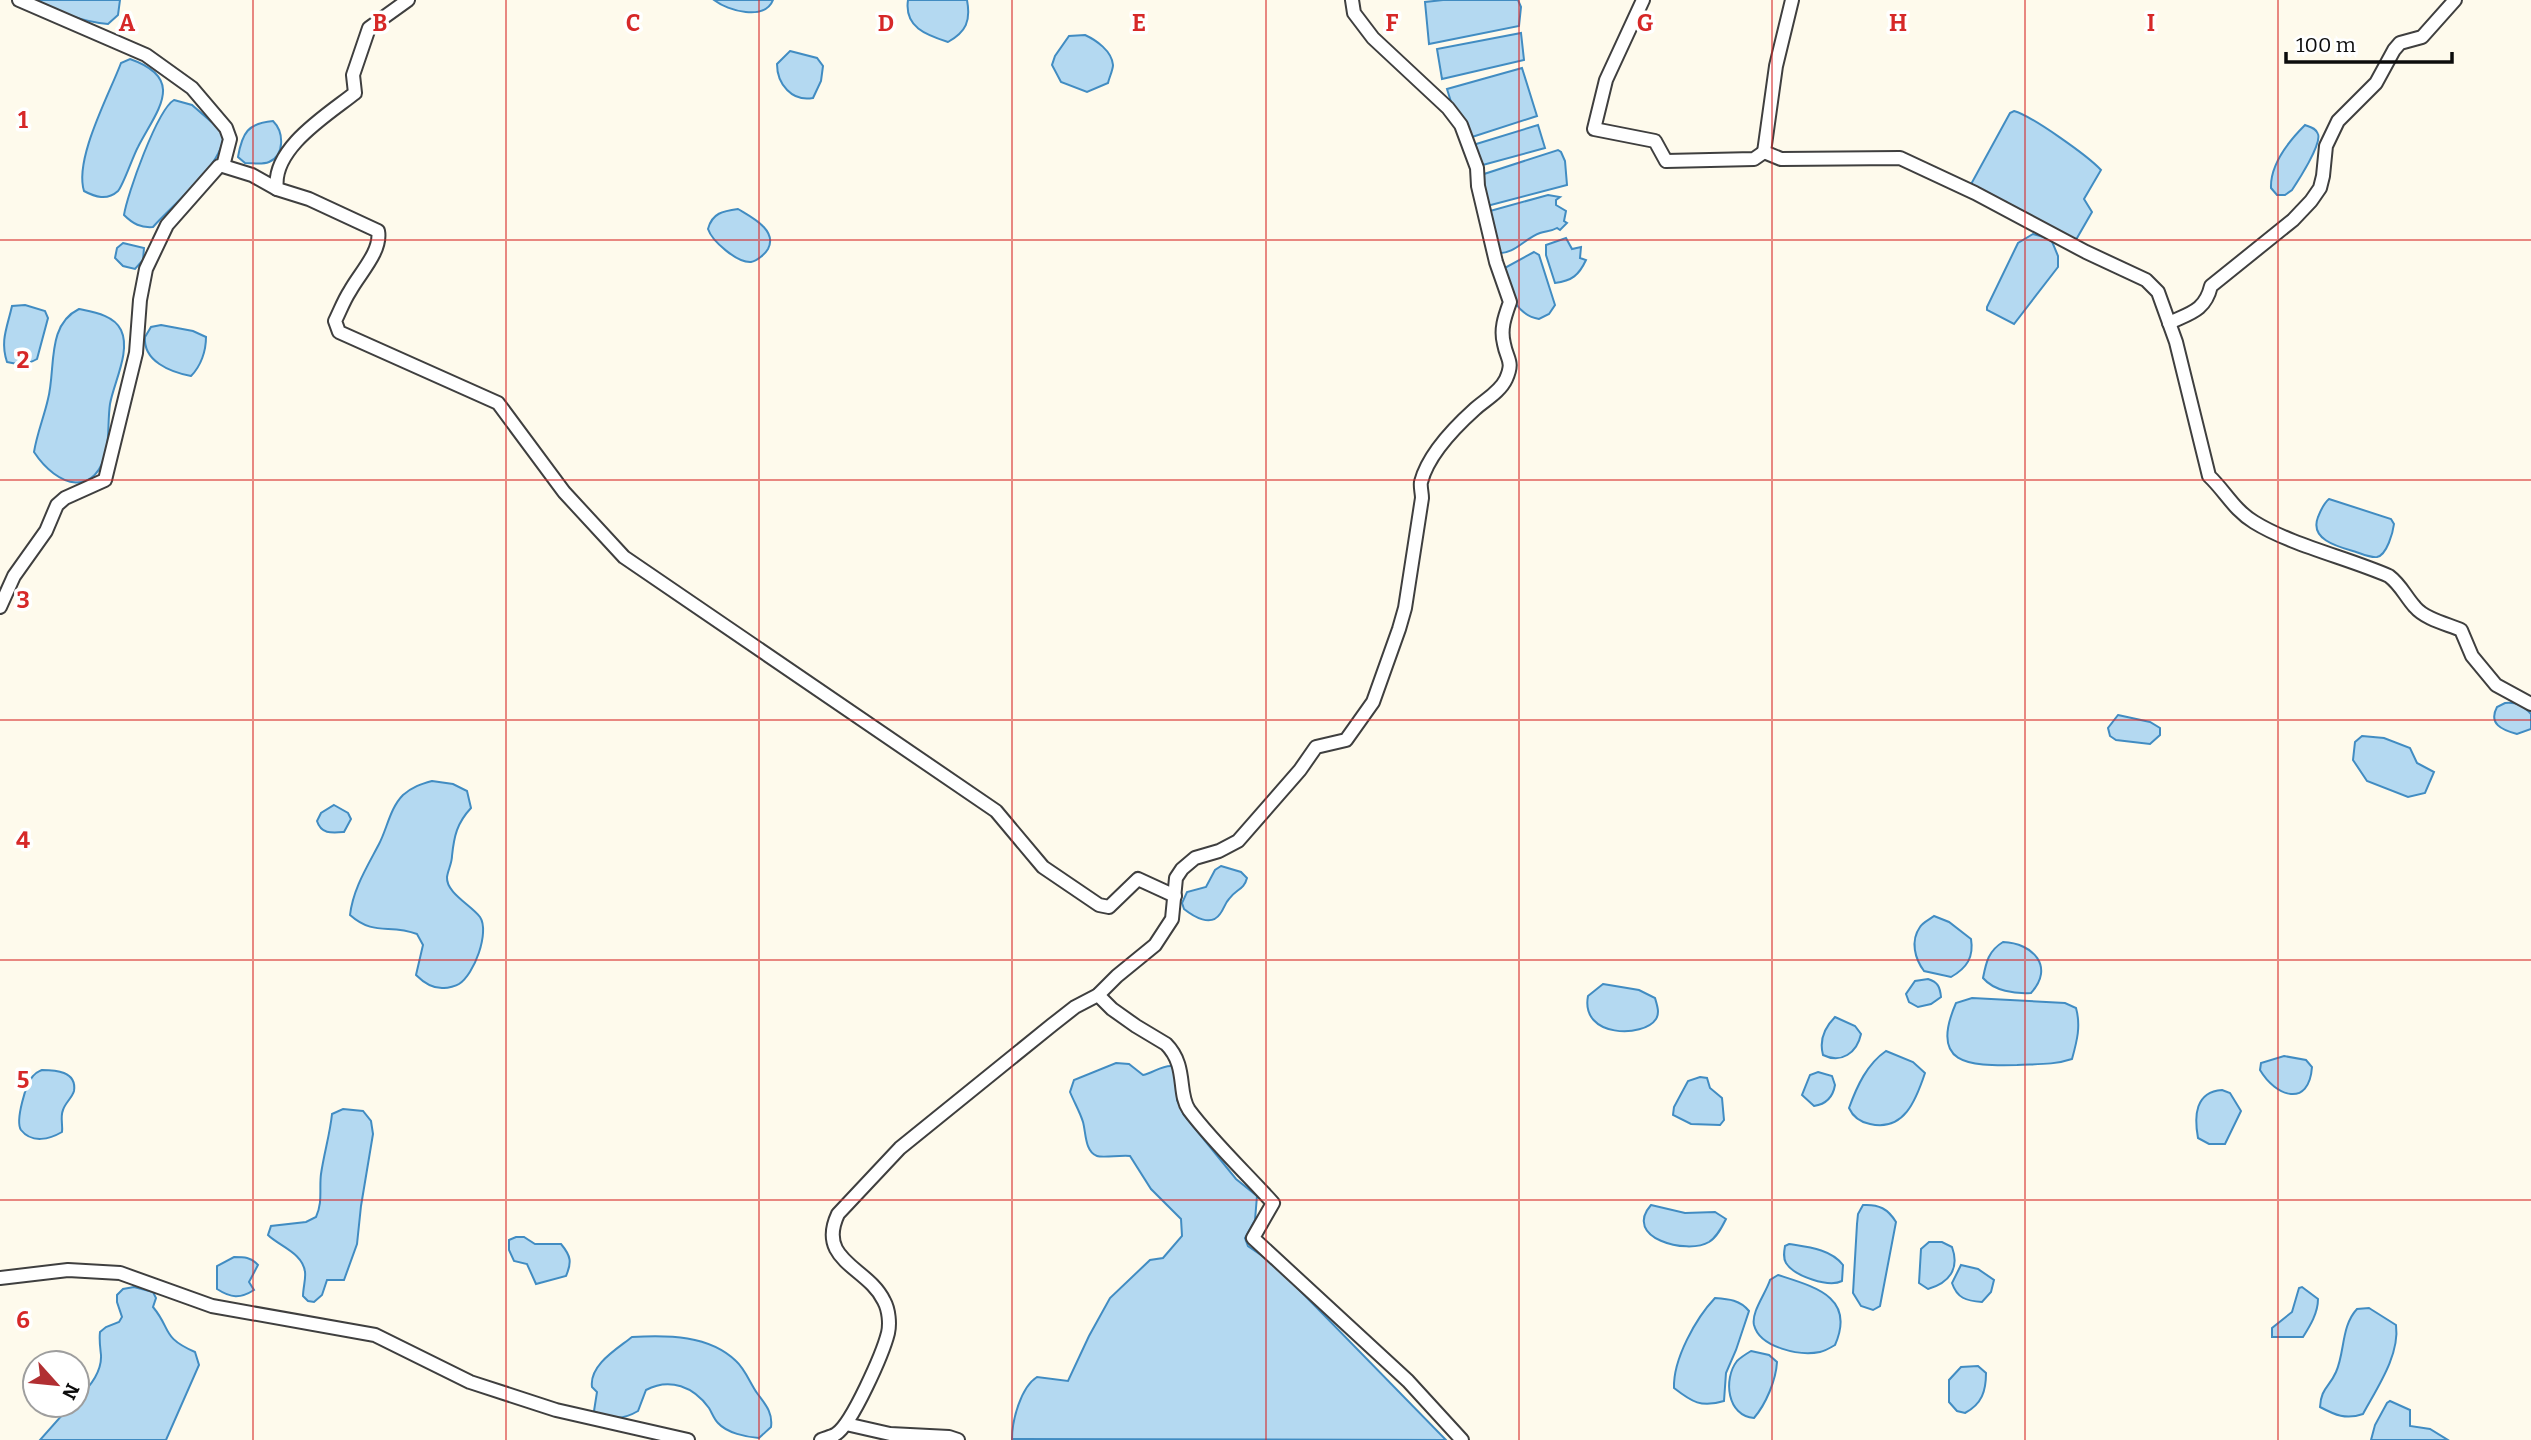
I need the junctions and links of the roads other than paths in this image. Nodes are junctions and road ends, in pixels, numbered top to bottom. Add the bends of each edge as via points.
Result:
1 (19, 0) edge
2 (408, 0) edge
3 (1352, 0) edge
4 (1643, 0) edge
5 (1792, 0) edge
6 (2455, 0) edge
7 (1764, 152) junction
8 (223, 166) junction
9 (277, 189) junction
10 (2169, 323) junction
11 (0, 607) edge
12 (2531, 704) edge
13 (1174, 896) junction
14 (1098, 995) junction
15 (0, 1278) edge
16 (846, 1424) junction
17 (688, 1440) edge
18 (821, 1440) edge
19 (958, 1440) edge
20 (1461, 1440) edge

1 - 8 street via 146,55 192,88 226,128 230,139
2 - 9 street via 369,28 353,75 355,93 306,131 282,159
3 - 13 street via 1354,13 1373,38 1461,125 1477,169 1496,262 1510,302 1503,323 1511,362 1504,383 1446,440 1421,483 1405,608 1373,702 1346,740 1316,747 1238,841 1195,858 1182,869
4 - 7 street via 1606,80 1594,129 1655,141 1666,161 1754,159
5 - 7 street via 1776,66
6 - 10 street via 2422,37 2400,43 2376,83 2338,121 2326,146 2320,188 2311,201 2211,286 2200,308
7 - 10 street via 1781,159 1900,158 2146,280 2158,292
8 - 9 street
8 - 11 street via 167,225 146,269 136,353 106,480 57,505
9 - 13 street via 378,231 375,250 335,321 339,332 498,403 564,492 624,557 996,811 1043,867 1092,901 1109,907 1138,879
10 - 12 street via 2209,476 2232,505 2278,534 2389,576 2424,614 2461,630 2472,656 2497,685
13 - 14 street via 1172,919 1155,945
14 - 16 street via 1075,1007 900,1148 838,1214 832,1240 845,1263 876,1288 888,1314 888,1331 873,1371
14 - 20 street via 1174,1051 1186,1107 1273,1203 1253,1238 1408,1381
15 - 17 street via 68,1270 120,1273 212,1306 375,1335 470,1382 556,1410
16 - 18 street
16 - 19 street via 890,1434

